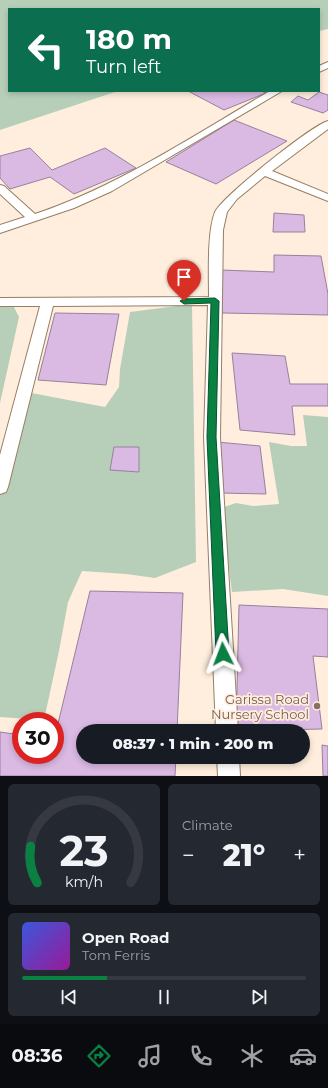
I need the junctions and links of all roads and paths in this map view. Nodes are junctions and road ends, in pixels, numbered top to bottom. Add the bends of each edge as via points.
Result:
1 (274, 92) edge
2 (328, 124) edge
3 (264, 172) junction
4 (0, 188) edge
5 (328, 198) edge
6 (33, 218) junction
7 (0, 229) edge
8 (215, 301) junction
9 (0, 302) edge
10 (47, 303) junction
11 (0, 487) edge
12 (227, 724) edge
13 (228, 764) edge
14 (229, 776) edge

1 - 6 street via 108,189 70,206
2 - 3 street
3 - 5 street
3 - 8 street via 233,196 221,212 217,230
4 - 6 street
6 - 7 street
8 - 10 street
8 - 12 street via 212,437
9 - 10 street
10 - 11 street
13 - 14 street

